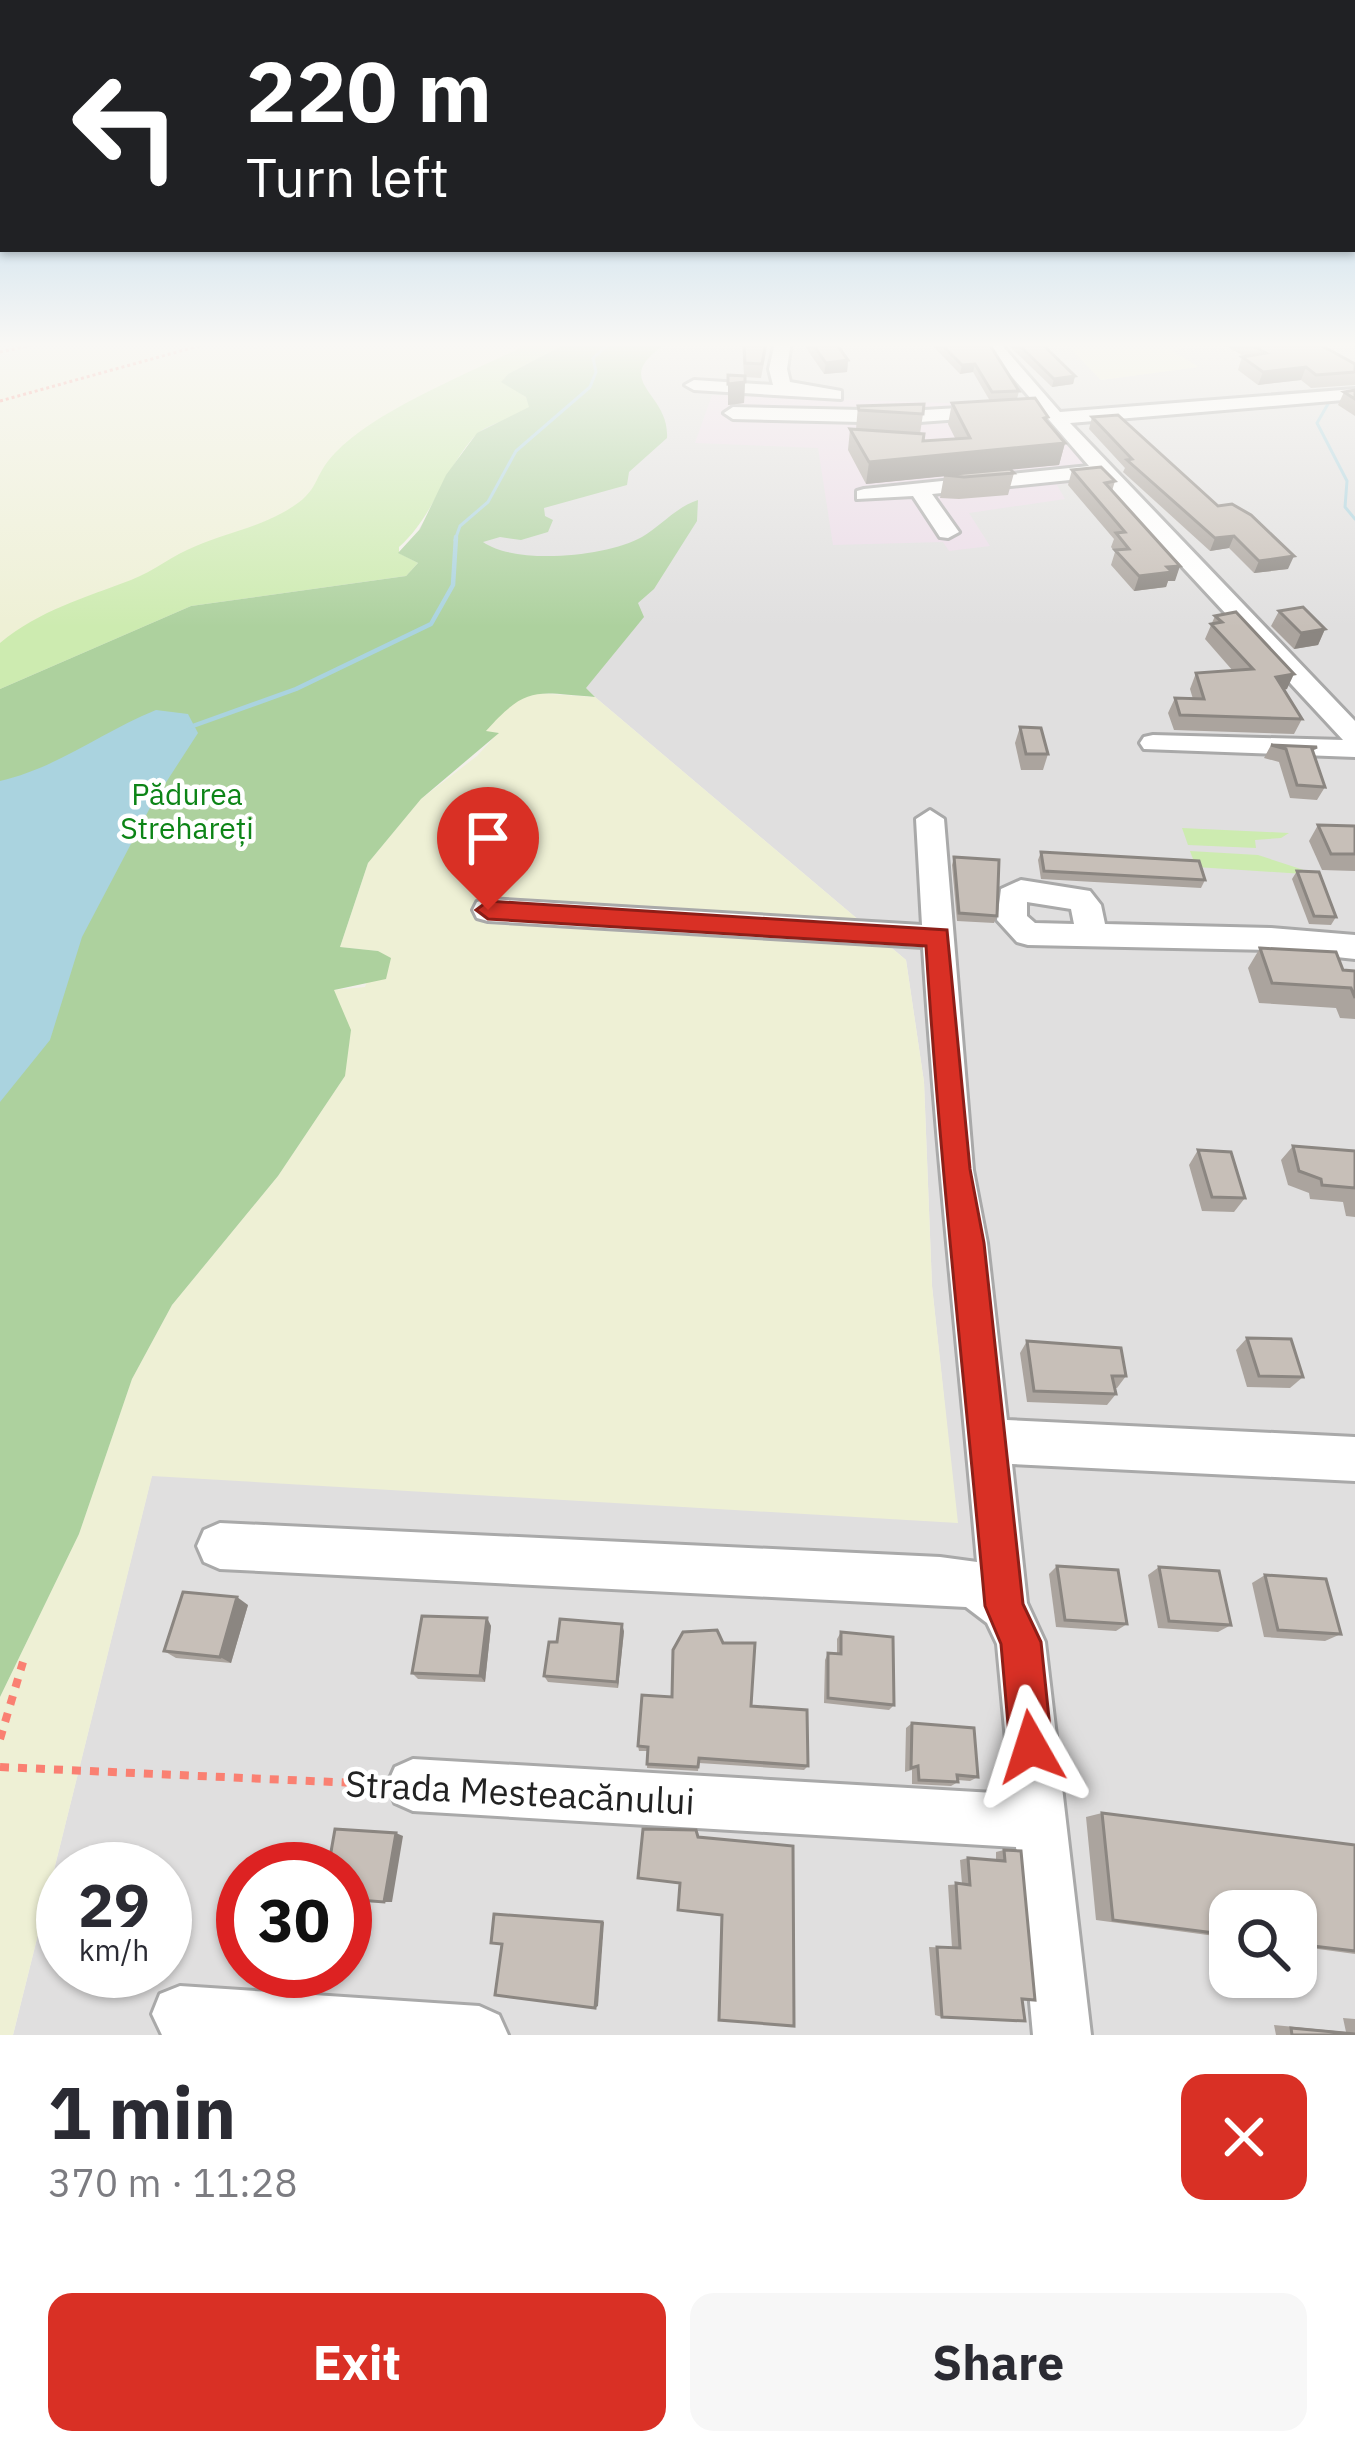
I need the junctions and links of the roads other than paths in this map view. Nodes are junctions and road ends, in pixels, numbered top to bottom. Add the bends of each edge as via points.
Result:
1 (934, 437) edge
2 (1074, 437) edge
3 (934, 442) edge
4 (1105, 470) junction
5 (865, 495) dead end
6 (925, 498) junction
7 (948, 532) dead end
8 (1355, 737) edge
9 (1153, 742) dead end
10 (1355, 749) edge
11 (929, 819) dead end
12 (488, 910) dead end
13 (1092, 936) dead end
14 (938, 937) junction
15 (1355, 947) edge
16 (988, 1441) junction
17 (1355, 1459) edge
18 (220, 1546) dead end
19 (1004, 1606) junction
20 (413, 1785) road end
21 (1039, 1822) junction
22 (180, 2014) dead end
23 (479, 2035) edge
24 (1062, 2035) edge

1 - 3 street
2 - 4 street
4 - 6 street via 1025,480 1030,495
4 - 8 street
5 - 6 street
6 - 7 street
9 - 10 street
11 - 14 street
12 - 14 street
13 - 15 street
14 - 16 street
16 - 17 street
16 - 19 street
18 - 19 street via 940,1580 975,1585
19 - 21 street via 1021,1642
20 - 21 street, Strada Mesteacănului
21 - 24 street
22 - 23 street

